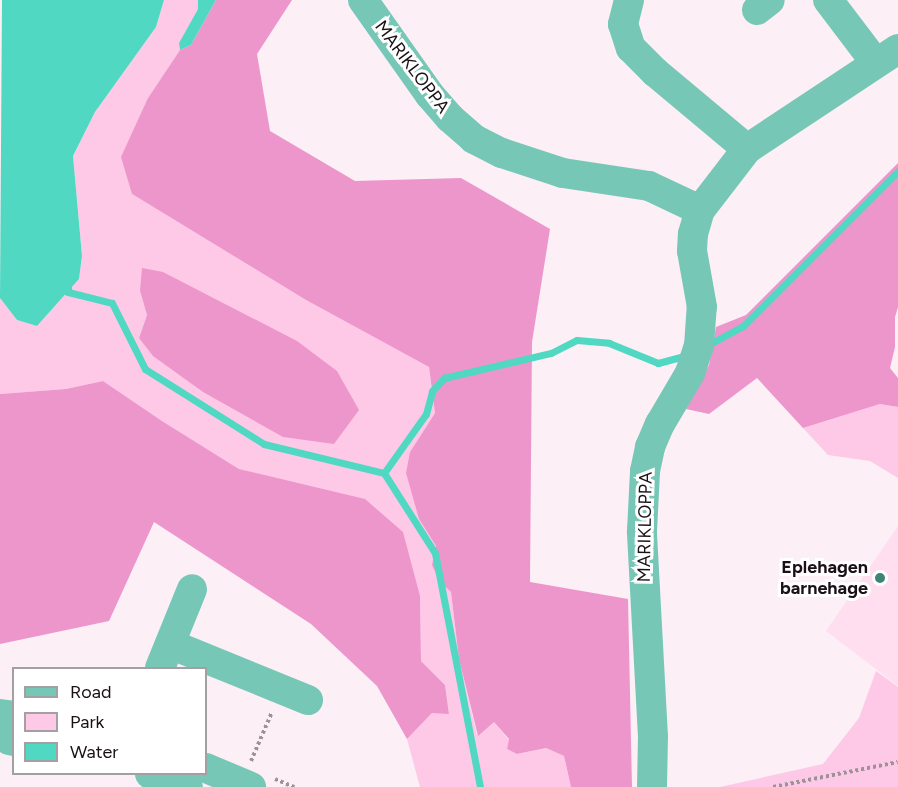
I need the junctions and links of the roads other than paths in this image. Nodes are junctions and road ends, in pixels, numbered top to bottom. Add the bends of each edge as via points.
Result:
1 (363, 0) edge
2 (629, 0) edge
3 (828, 0) edge
4 (887, 56) edge
5 (747, 149) junction
6 (700, 210) junction
7 (192, 589) dead end
8 (165, 656) edge
9 (202, 667) edge
10 (207, 669) edge
11 (295, 695) road end
12 (207, 768) edge
13 (153, 775) edge
14 (246, 785) edge
15 (188, 787) edge
16 (652, 787) edge

1 - 6 street, MARIKLOPPA via 430,95 474,139 562,173 649,186
2 - 5 street via 623,24 631,48
3 - 4 street
4 - 5 street, MARIKLOPPA
5 - 6 street, MARIKLOPPA
6 - 16 street, MARIKLOPPA via 692,252 702,307 696,362 664,416 650,447 645,471 642,531
7 - 8 street
8 - 9 street
10 - 11 street
12 - 14 street
13 - 15 street

